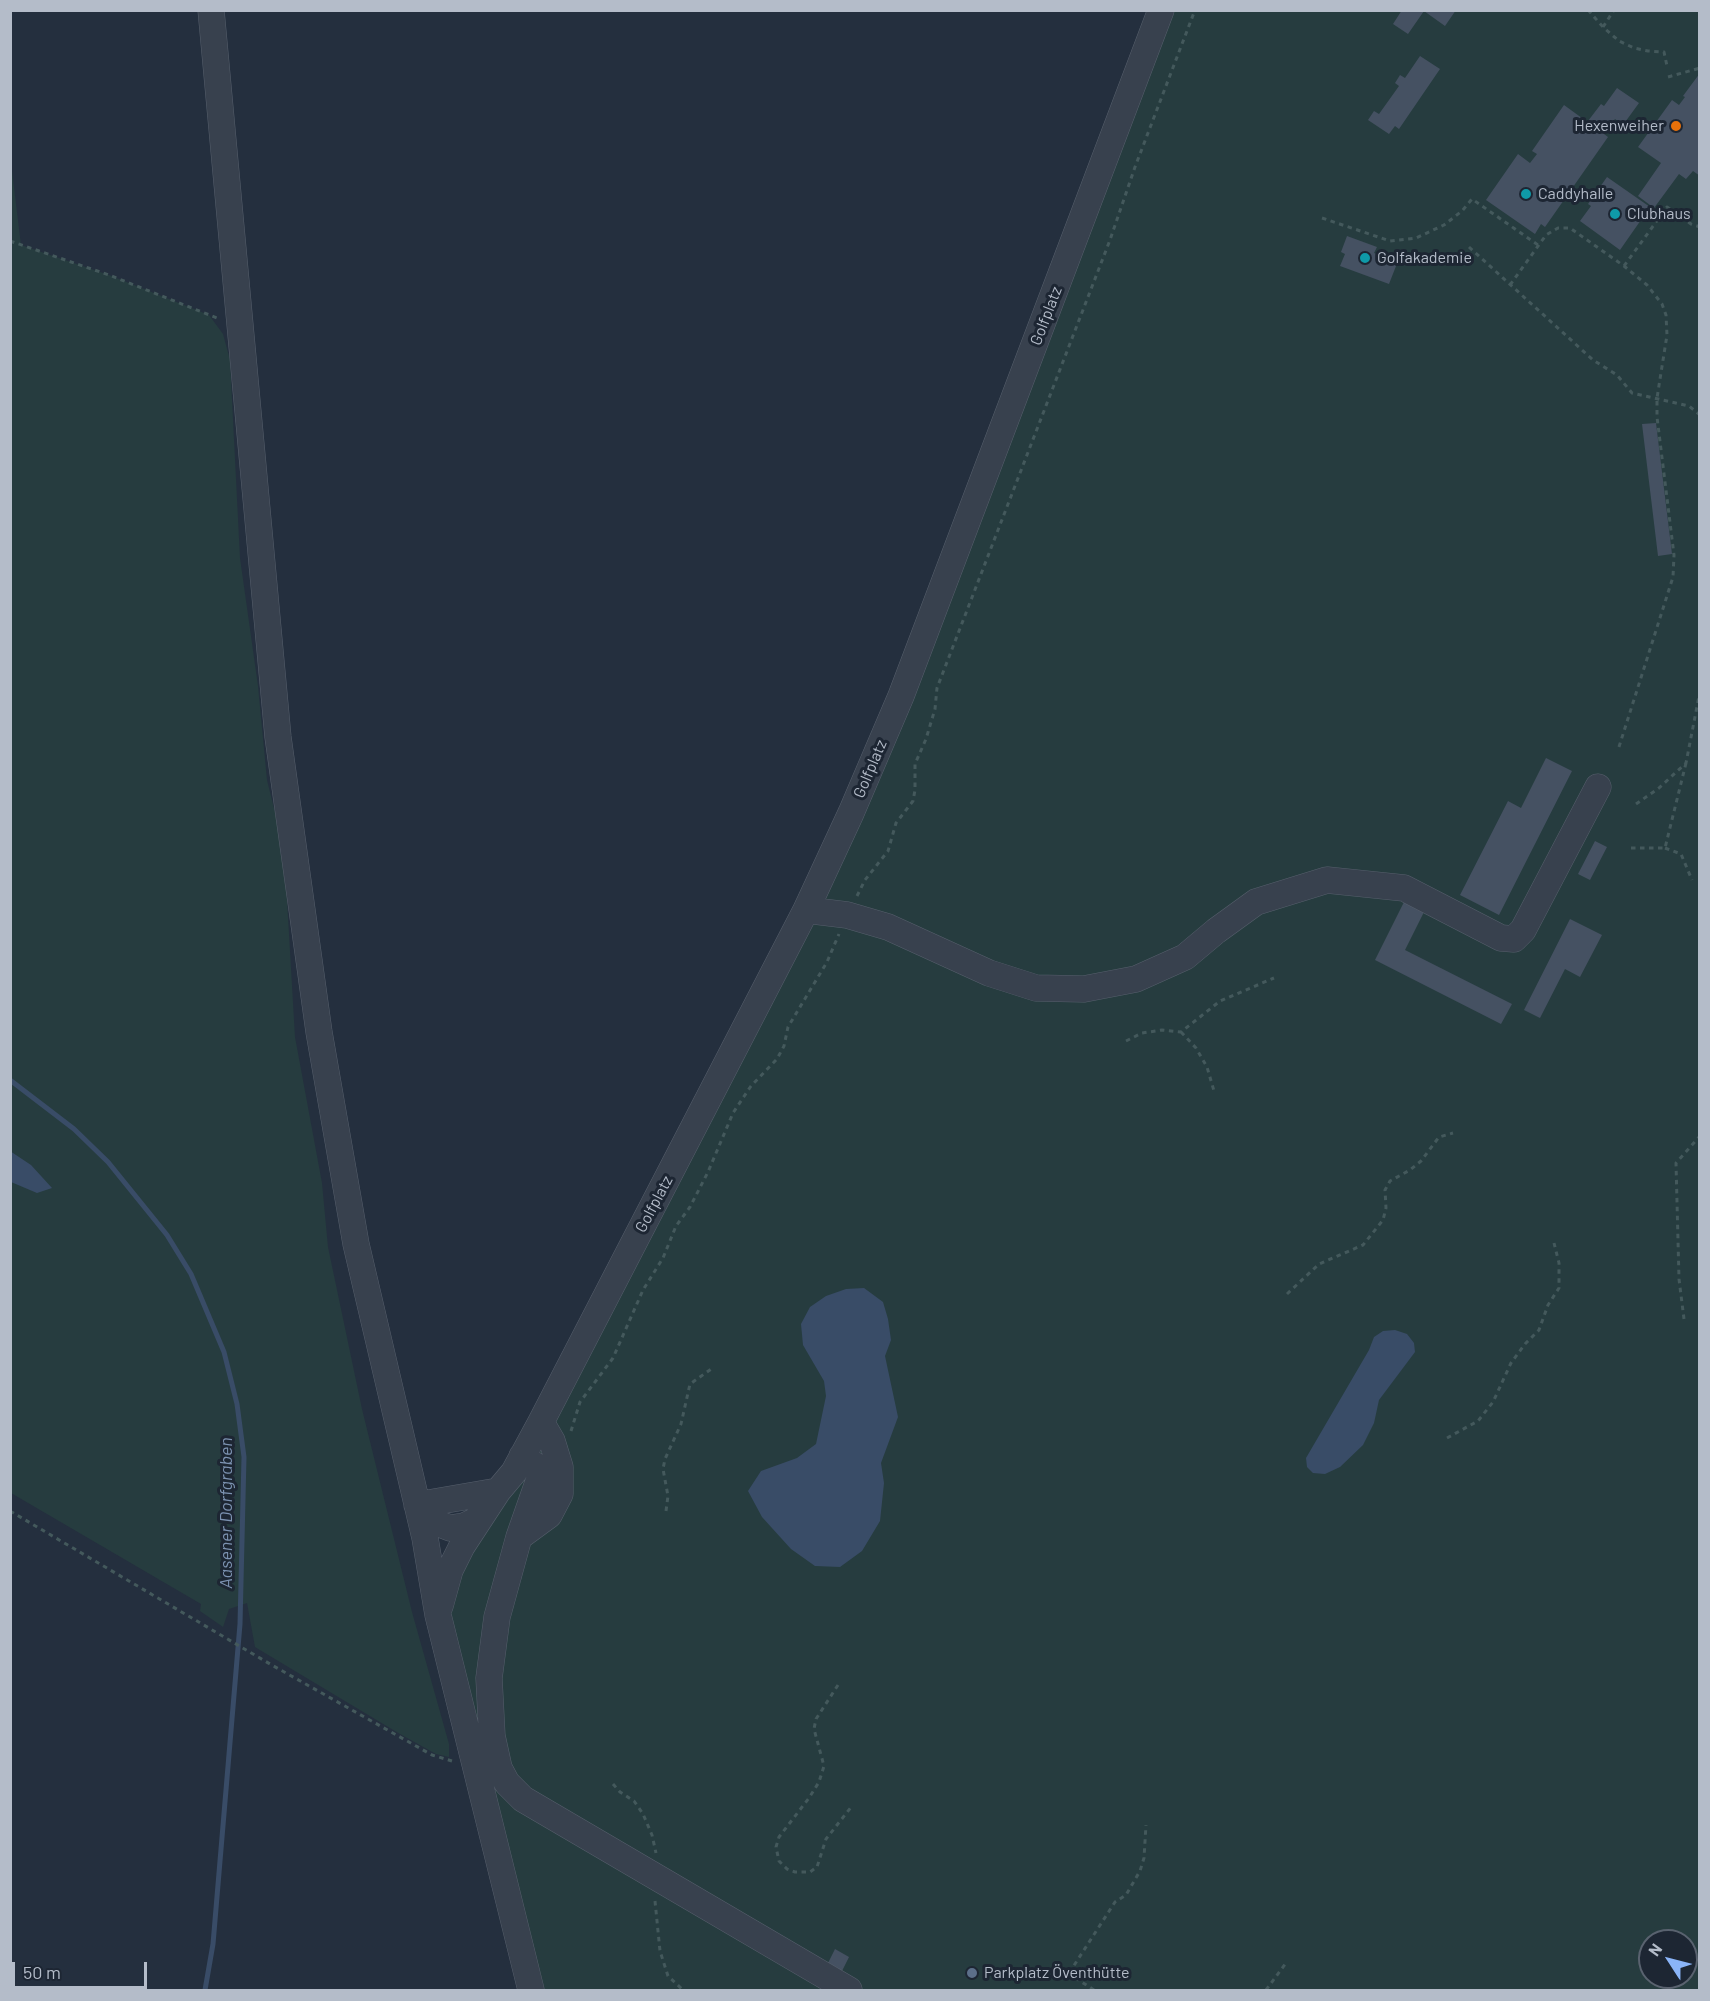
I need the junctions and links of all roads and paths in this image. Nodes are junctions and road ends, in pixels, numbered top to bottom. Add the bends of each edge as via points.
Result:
1 (211, 10) edge
2 (1161, 10) edge
3 (1588, 10) edge
4 (1614, 10) edge
5 (1603, 27) junction
6 (1667, 66) dead end
7 (1700, 68) edge
8 (1668, 77) dead end
9 (1322, 218) dead end
10 (1700, 227) edge
11 (10, 241) edge
12 (1538, 245) junction
13 (1468, 247) dead end
14 (1624, 266) junction
15 (1510, 285) junction
16 (209, 315) dead end
17 (1657, 398) junction
18 (1700, 415) edge
19 (1700, 691) edge
20 (1618, 750) dead end
21 (1686, 763) junction
22 (1598, 787) dead end
23 (1636, 804) dead end
24 (1631, 848) dead end
25 (1665, 848) junction
26 (1692, 880) dead end
27 (806, 910) junction
28 (1274, 978) dead end
29 (1181, 1032) junction
30 (1126, 1041) dead end
31 (1214, 1091) dead end
32 (1453, 1133) dead end
33 (1700, 1136) edge
34 (1554, 1243) dead end
35 (1287, 1294) dead end
36 (1684, 1319) dead end
37 (714, 1367) dead end
38 (541, 1422) junction
39 (1447, 1438) dead end
40 (522, 1456) junction
41 (498, 1491) junction
42 (417, 1505) junction
43 (10, 1511) edge
44 (666, 1511) dead end
45 (484, 1512) junction
46 (519, 1537) junction
47 (438, 1615) junction
48 (837, 1685) dead end
49 (432, 1755) dead end
50 (852, 1806) dead end
51 (1146, 1825) dead end
52 (1286, 1963) dead end
53 (531, 1990) edge
54 (849, 1990) edge
55 (1094, 1990) edge
56 (1266, 1990) edge

1 - 42 street via 279,737 315,1009 356,1244
2 - 27 street, Golfplatz via 901,696
3 - 5 path
4 - 5 path
5 - 6 path via 1634,48 1664,52
7 - 8 path
9 - 12 path via 1390,241 1416,238 1444,225 1472,199
10 - 14 path via 1667,207
11 - 16 path
12 - 14 path via 1551,231 1570,228
12 - 15 path
13 - 15 path
14 - 17 path via 1656,295 1666,315 1667,335
15 - 17 path via 1593,360 1617,375 1632,393
17 - 18 path via 1689,406
17 - 20 path via 1673,577
19 - 21 path
21 - 23 path
21 - 25 path
22 - 27 street via 1523,930 1514,939 1501,938 1404,888 1327,880 1256,902 1185,957 1136,979 1084,989 1036,988 989,973 888,927 847,915
24 - 25 path
25 - 26 path via 1681,854
27 - 38 street, Golfplatz
28 - 29 path via 1220,1002
29 - 30 path via 1142,1033
29 - 31 path via 1207,1067
32 - 35 path via 1439,1137 1421,1161 1390,1181 1385,1190 1383,1220 1363,1245 1319,1264
33 - 36 path via 1676,1163
34 - 39 path via 1559,1288 1539,1329 1512,1363 1493,1402 1478,1420
37 - 44 path via 690,1384 681,1424 665,1459
38 - 40 street, Golfplatz
38 - 46 street via 560,1467 560,1494 549,1515
40 - 41 street, Golfplatz
40 - 46 street via 536,1466 540,1477
41 - 42 street
41 - 45 street, Golfplatz
42 - 45 street via 432,1521 450,1528 475,1521
42 - 47 street
43 - 49 path
45 - 47 street, Golfplatz via 450,1570
46 - 54 street via 497,1617 489,1678 492,1736 499,1768 507,1783 523,1799
47 - 53 street
48 - 50 path via 814,1729 824,1766 819,1782 779,1837 779,1861 795,1872 810,1872 817,1866 826,1839
51 - 55 path via 1140,1871 1073,1967 1074,1977
52 - 56 path

